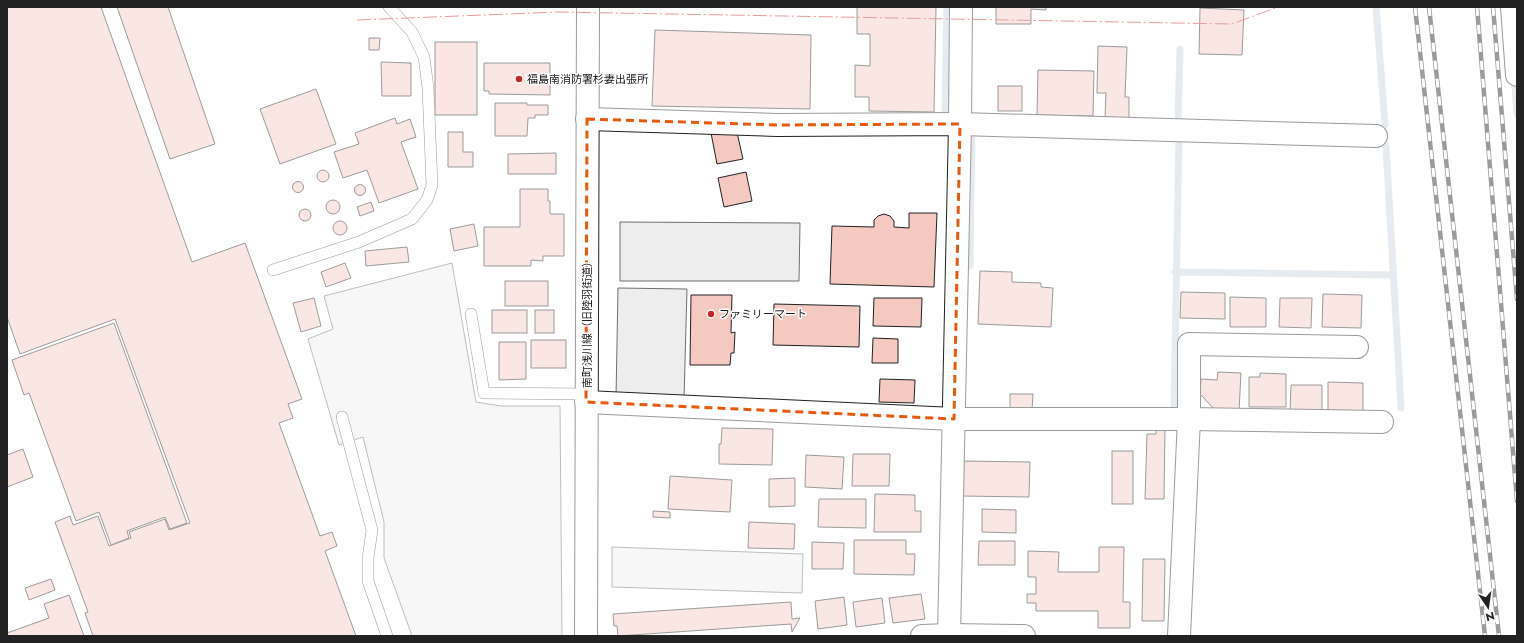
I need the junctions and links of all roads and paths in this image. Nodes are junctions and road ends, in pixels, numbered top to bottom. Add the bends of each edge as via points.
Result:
1 (389, 7) edge
2 (588, 7) edge
3 (961, 7) edge
4 (1512, 7) edge
5 (1517, 67) edge
6 (587, 119) junction
7 (960, 124) junction
8 (1376, 136) dead end
9 (273, 270) dead end
10 (471, 314) dead end
11 (1357, 347) dead end
12 (586, 398) junction
13 (342, 417) dead end
14 (954, 419) junction
15 (1189, 419) junction
16 (1382, 422) dead end
17 (949, 635) edge
18 (387, 636) edge
19 (586, 636) edge
20 (922, 636) edge
21 (1024, 636) edge
22 (1179, 636) edge

1 - 9 lane via 412,32 424,57 428,88 432,185 427,200 412,219 359,242
2 - 6 street, 南町浅川線（旧陸羽街道）
3 - 7 street
4 - 5 street
6 - 7 street via 777,125
6 - 12 street, 南町浅川線（旧陸羽街道）
7 - 8 street
7 - 14 street
10 - 12 lane via 484,393
11 - 15 street via 1189,344
12 - 14 street
12 - 19 street, 南町浅川線（旧陸羽街道）
13 - 18 lane via 372,530 368,582
14 - 15 street
14 - 17 street
15 - 16 street
15 - 22 street
17 - 20 street
17 - 21 street

